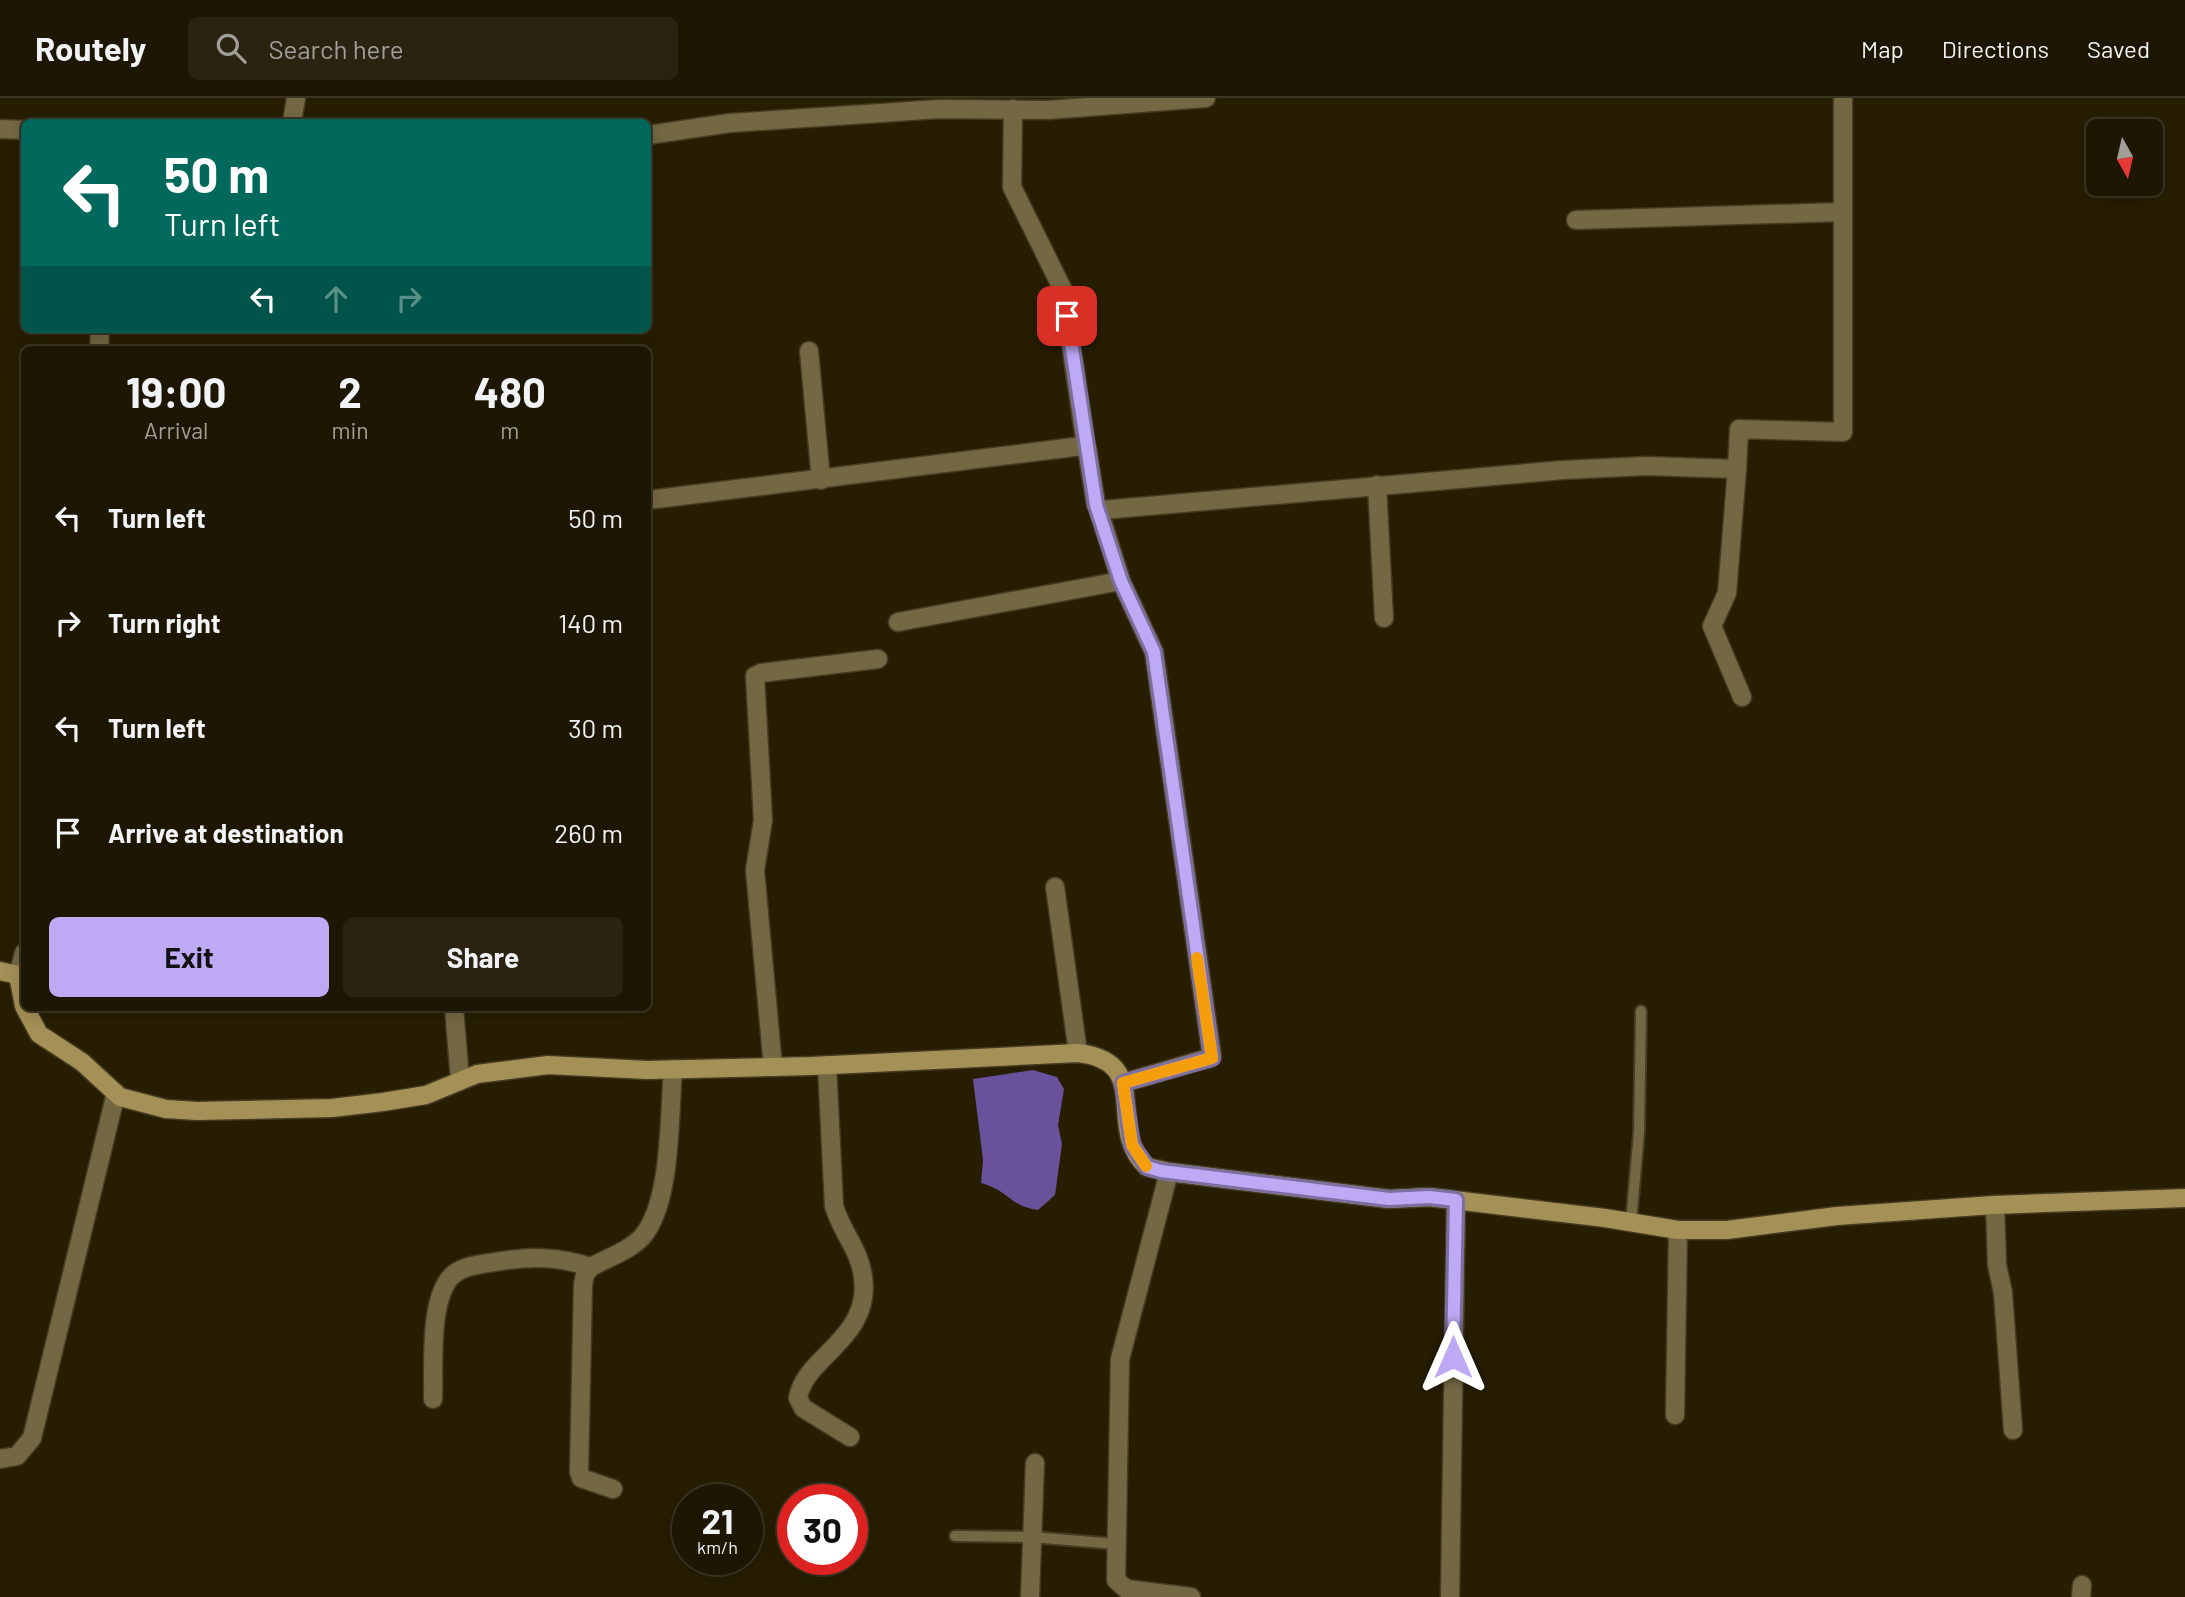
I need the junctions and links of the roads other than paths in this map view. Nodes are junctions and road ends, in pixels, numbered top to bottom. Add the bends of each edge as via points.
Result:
1 (296, 98) edge
2 (1206, 98) edge
3 (1843, 98) edge
4 (1062, 103) edge
5 (1013, 109) junction
6 (292, 119) edge
7 (0, 129) edge
8 (21, 130) edge
9 (651, 135) edge
10 (1841, 212) junction
11 (1576, 220) dead end
12 (809, 351) dead end
13 (1086, 447) junction
14 (1737, 469) junction
15 (821, 480) junction
16 (1377, 485) junction
17 (651, 500) edge
18 (1098, 508) junction
19 (1121, 581) junction
20 (1384, 618) dead end
21 (898, 622) dead end
22 (878, 659) dead end
23 (1742, 698) dead end
24 (1055, 887) dead end
25 (21, 964) edge
26 (0, 971) edge
27 (18, 976) junction
28 (21, 989) edge
29 (27, 1011) edge
30 (454, 1011) edge
31 (1641, 1011) dead end
32 (1078, 1053) junction
33 (827, 1065) junction
34 (773, 1067) junction
35 (673, 1069) junction
36 (460, 1080) junction
37 (1123, 1083) junction
38 (116, 1093) junction
39 (1169, 1172) junction
40 (2185, 1198) edge
41 (1456, 1200) junction
42 (1995, 1205) junction
43 (1632, 1222) junction
44 (1678, 1230) junction
45 (591, 1267) junction
46 (433, 1399) dead end
47 (1675, 1415) dead end
48 (2013, 1430) dead end
49 (850, 1437) dead end
50 (0, 1459) edge
51 (1035, 1463) dead end
52 (613, 1489) dead end
53 (955, 1535) dead end
54 (1032, 1537) junction
55 (1116, 1545) junction
56 (1030, 1597) edge
57 (1191, 1597) edge
58 (1450, 1597) edge

1 - 6 street
2 - 4 street
3 - 10 street
4 - 5 street
5 - 9 street via 939,109 730,123
5 - 13 street via 1012,187 1063,290
7 - 8 street
10 - 11 street
10 - 14 street via 1843,432 1739,429
12 - 15 street
13 - 15 street
13 - 18 street
14 - 16 street via 1577,469
14 - 23 street via 1727,593 1712,625
15 - 17 street
16 - 18 street
16 - 20 street
18 - 19 street
19 - 21 street
19 - 37 street via 1154,652 1212,1058
22 - 34 street via 755,676 763,820 755,870
24 - 32 street
25 - 27 street
26 - 27 main road
27 - 28 main road
29 - 38 main road via 39,1034 82,1062
30 - 36 street
31 - 43 lane
32 - 33 main road
32 - 37 main road via 1107,1059
33 - 34 main road
33 - 49 street via 834,1206 859,1256 864,1295 849,1330 807,1378 797,1398 803,1408
34 - 35 main road
35 - 36 main road via 548,1065
35 - 45 street via 663,1174 652,1223 641,1239
36 - 38 main road via 426,1095 274,1111 166,1109
37 - 39 main road via 1127,1125 1140,1160 1147,1167
38 - 50 street via 33,1438 17,1456
39 - 41 main road via 1389,1199
39 - 55 street via 1120,1359
40 - 42 main road
41 - 43 main road
41 - 58 street
42 - 44 main road via 1837,1216 1727,1230
42 - 48 street
43 - 44 main road
44 - 47 street
45 - 46 street via 562,1259 525,1257 456,1273 443,1290 438,1310
45 - 52 street via 583,1285 579,1467 581,1478
51 - 54 street
53 - 54 lane
54 - 55 lane
54 - 56 street
55 - 57 street via 1116,1580 1121,1587

